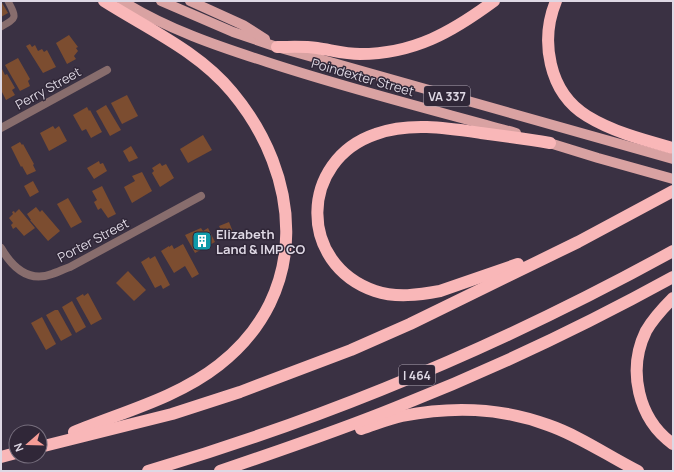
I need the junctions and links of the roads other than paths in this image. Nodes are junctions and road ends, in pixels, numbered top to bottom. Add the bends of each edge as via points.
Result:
1 (8, 1) edge
2 (104, 1) edge
3 (122, 1) edge
4 (162, 1) edge
5 (190, 1) edge
6 (494, 1) edge
7 (556, 1) edge
8 (1, 27) edge
9 (277, 47) junction
10 (107, 70) dead end
11 (1, 128) edge
12 (550, 143) junction
13 (673, 148) edge
14 (673, 159) edge
15 (673, 179) edge
16 (671, 192) edge
17 (201, 196) dead end
18 (578, 242) junction
19 (1, 248) edge
20 (673, 251) edge
21 (673, 277) edge
22 (673, 298) edge
23 (48, 443) edge
24 (48, 444) edge
25 (673, 444) edge
26 (279, 451) junction
27 (629, 468) edge
28 (148, 471) edge
29 (220, 471) edge
30 (638, 471) edge

1 - 8 lane via 15,16
2 - 23 highway via 182,49 203,64 232,92 264,140 277,171 284,201 286,254 274,296 265,316 237,351 184,387 137,409
3 - 12 main road, Poindexter Street / VA 337 via 168,26 232,51 318,79
4 - 9 main road, Poindexter Street / VA 337 via 233,32
5 - 9 main road via 243,25
6 - 9 highway via 449,32 405,49 360,54 316,48
7 - 13 highway via 551,13 547,39 550,65 559,86 575,107 586,116 632,136
9 - 14 main road, Poindexter Street / VA 337
10 - 11 street, Perry Street
12 - 15 main road, Poindexter Street / VA 337
12 - 18 highway via 452,128 394,129 376,134 346,151 328,172 318,198 319,230 325,248 345,274 375,291 407,296 440,291
16 - 18 highway
17 - 19 street, Porter Street via 51,275 26,274 12,265
18 - 24 highway via 410,324 296,372 172,414
20 - 28 highway, I 464 via 528,326 441,365 284,427
21 - 26 highway via 615,309 468,378
22 - 25 highway via 647,330 641,345 637,371 638,388 645,411 662,435
26 - 27 highway via 400,416 462,409 503,413 549,425
26 - 29 highway
27 - 30 highway

